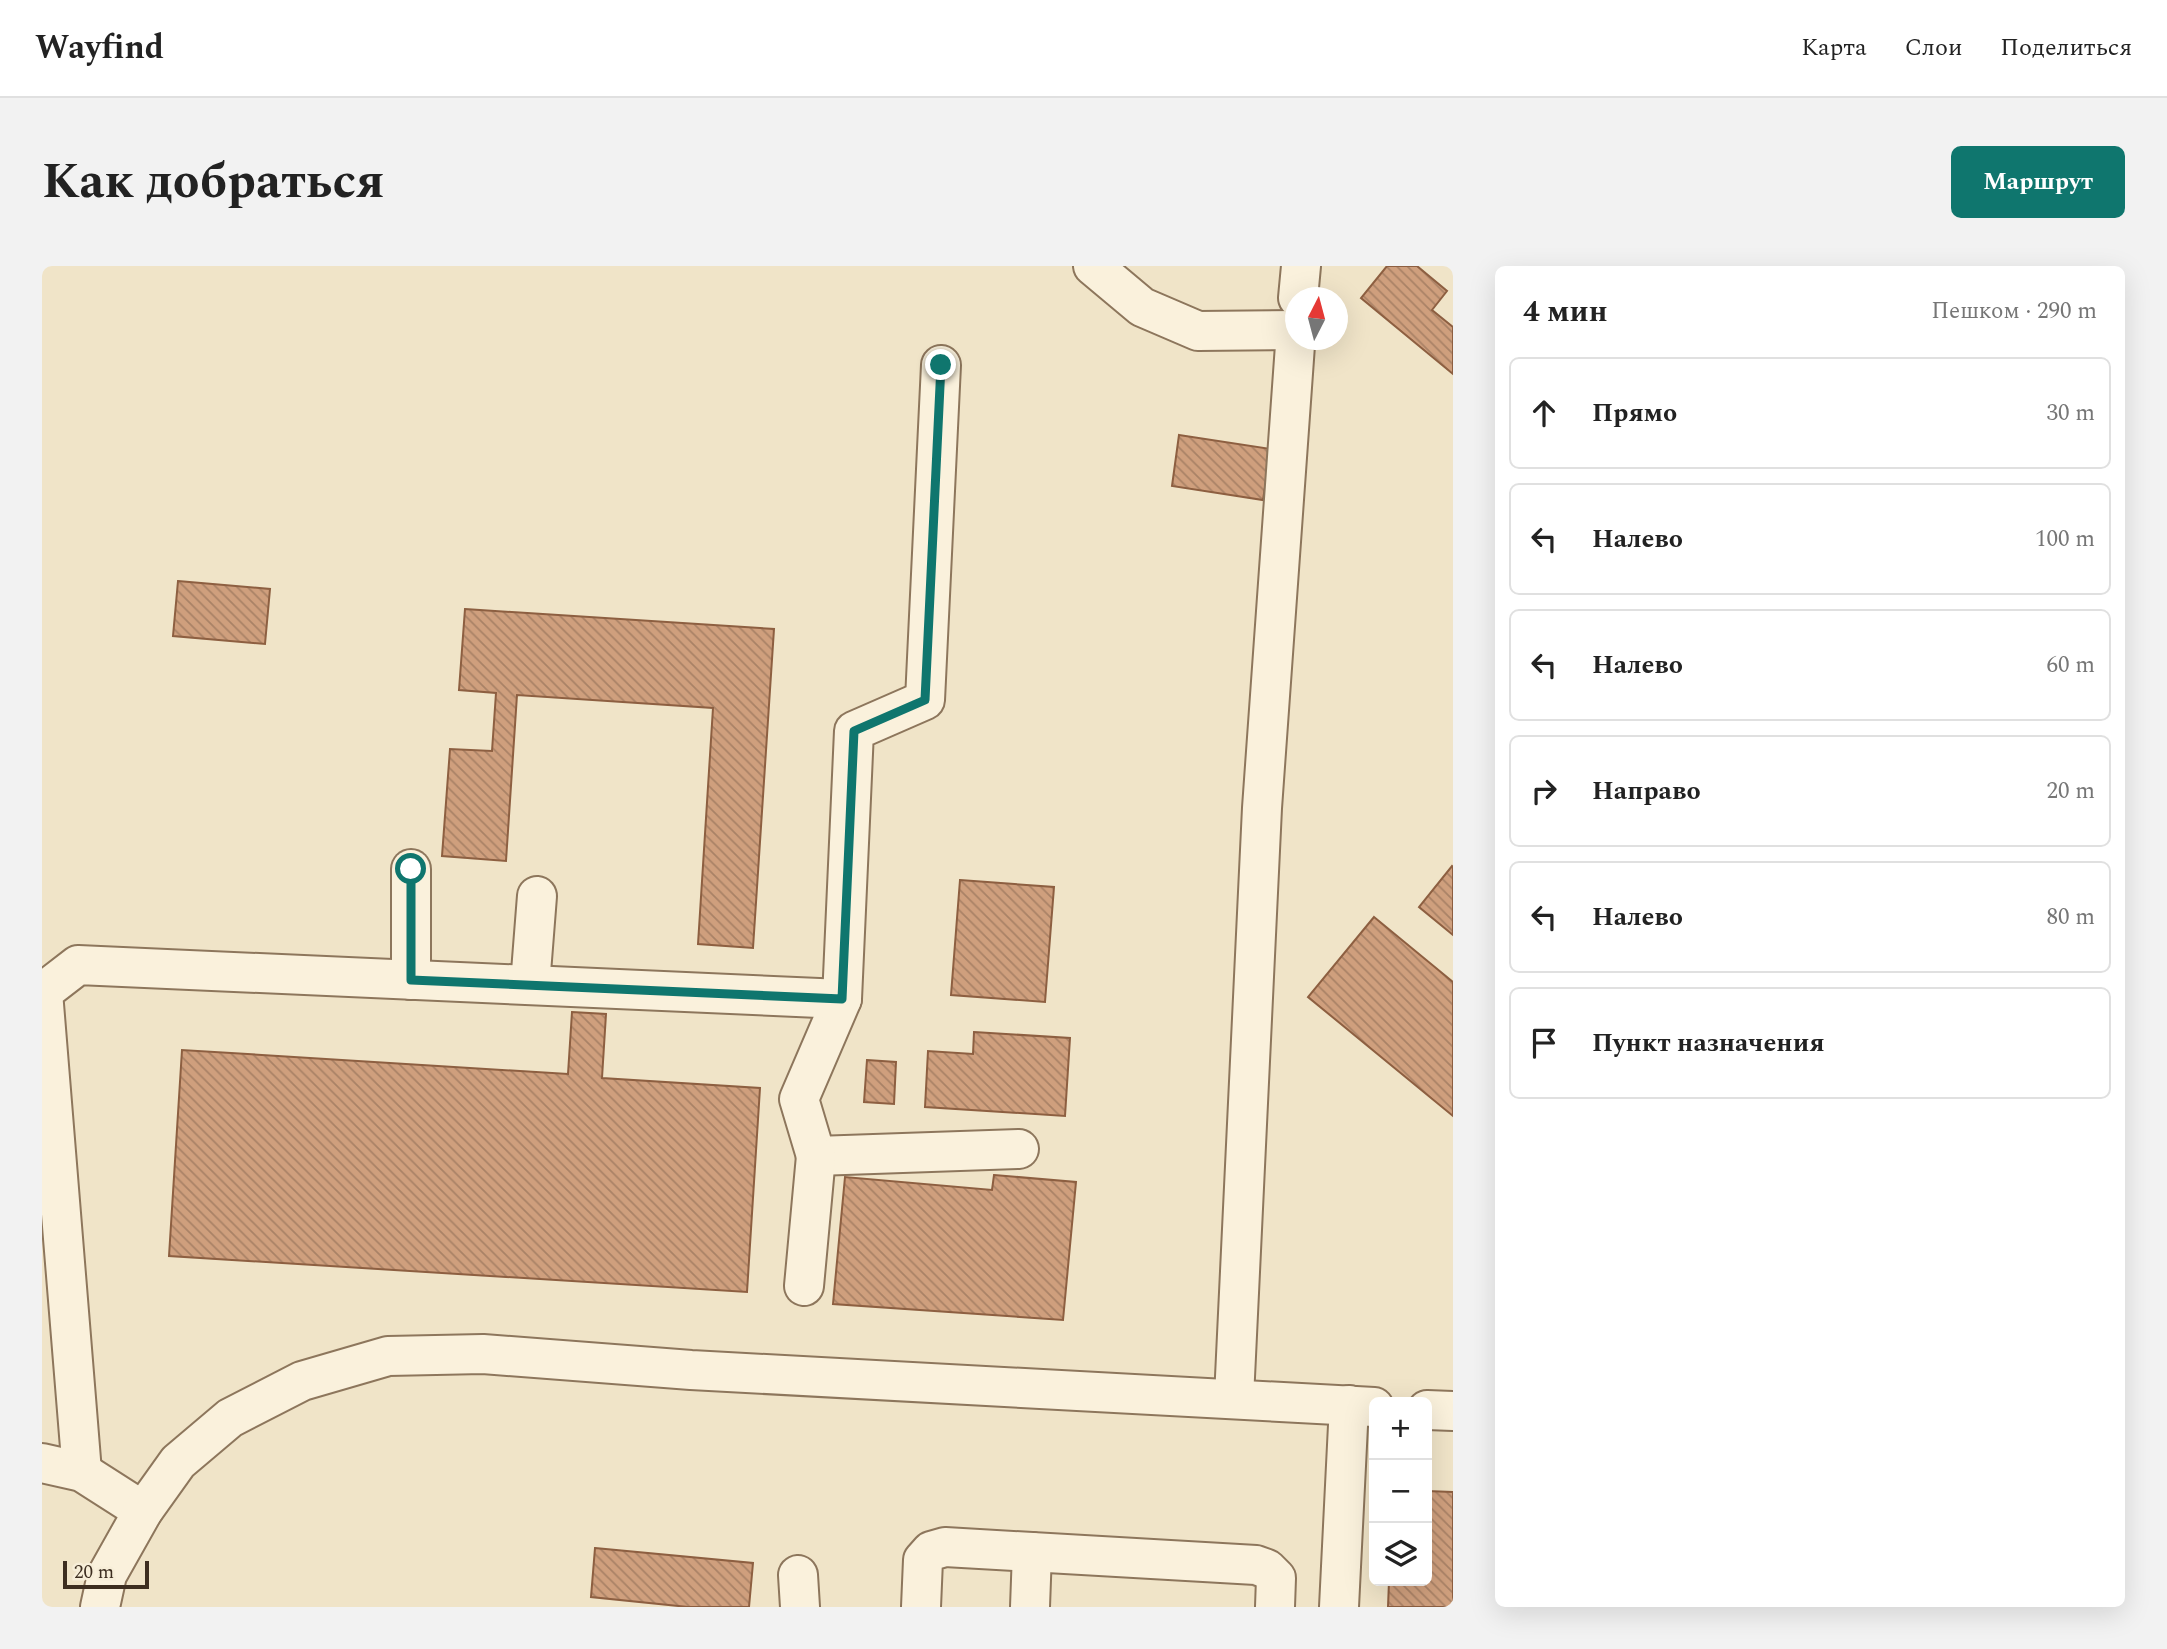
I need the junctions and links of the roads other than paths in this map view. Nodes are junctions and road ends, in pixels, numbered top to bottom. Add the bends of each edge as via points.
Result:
1 (1093, 266) edge
2 (1301, 266) edge
3 (1299, 287) edge
4 (1285, 331) edge
5 (1295, 350) edge
6 (941, 365) dead end
7 (411, 869) dead end
8 (537, 896) dead end
9 (411, 980) junction
10 (530, 985) junction
11 (842, 999) junction
12 (1020, 1149) dead end
13 (816, 1156) junction
14 (804, 1286) dead end
15 (1234, 1398) junction
16 (1362, 1406) edge
17 (1432, 1410) edge
18 (1453, 1412) edge
19 (42, 1463) edge
20 (82, 1472) junction
21 (143, 1511) junction
22 (1032, 1552) junction
23 (100, 1607) edge
24 (921, 1607) edge
25 (1030, 1607) edge
26 (1275, 1607) edge
27 (1339, 1607) edge

1 - 4 street via 1142,307 1198,331
2 - 3 street
5 - 15 street via 1262,808
6 - 11 street via 925,700 854,731
7 - 9 street
8 - 10 street
9 - 10 street
9 - 20 street via 78,965 43,992
10 - 11 street
11 - 13 street via 799,1099
12 - 13 street
13 - 14 street
15 - 16 street
15 - 21 street via 691,1370 483,1354 388,1356 302,1381 230,1418 178,1462
16 - 27 street
17 - 18 street
19 - 20 street
20 - 21 street
21 - 23 street via 107,1575
22 - 24 street via 945,1547 931,1551 923,1560
22 - 25 street
22 - 26 street via 1256,1565 1276,1578

